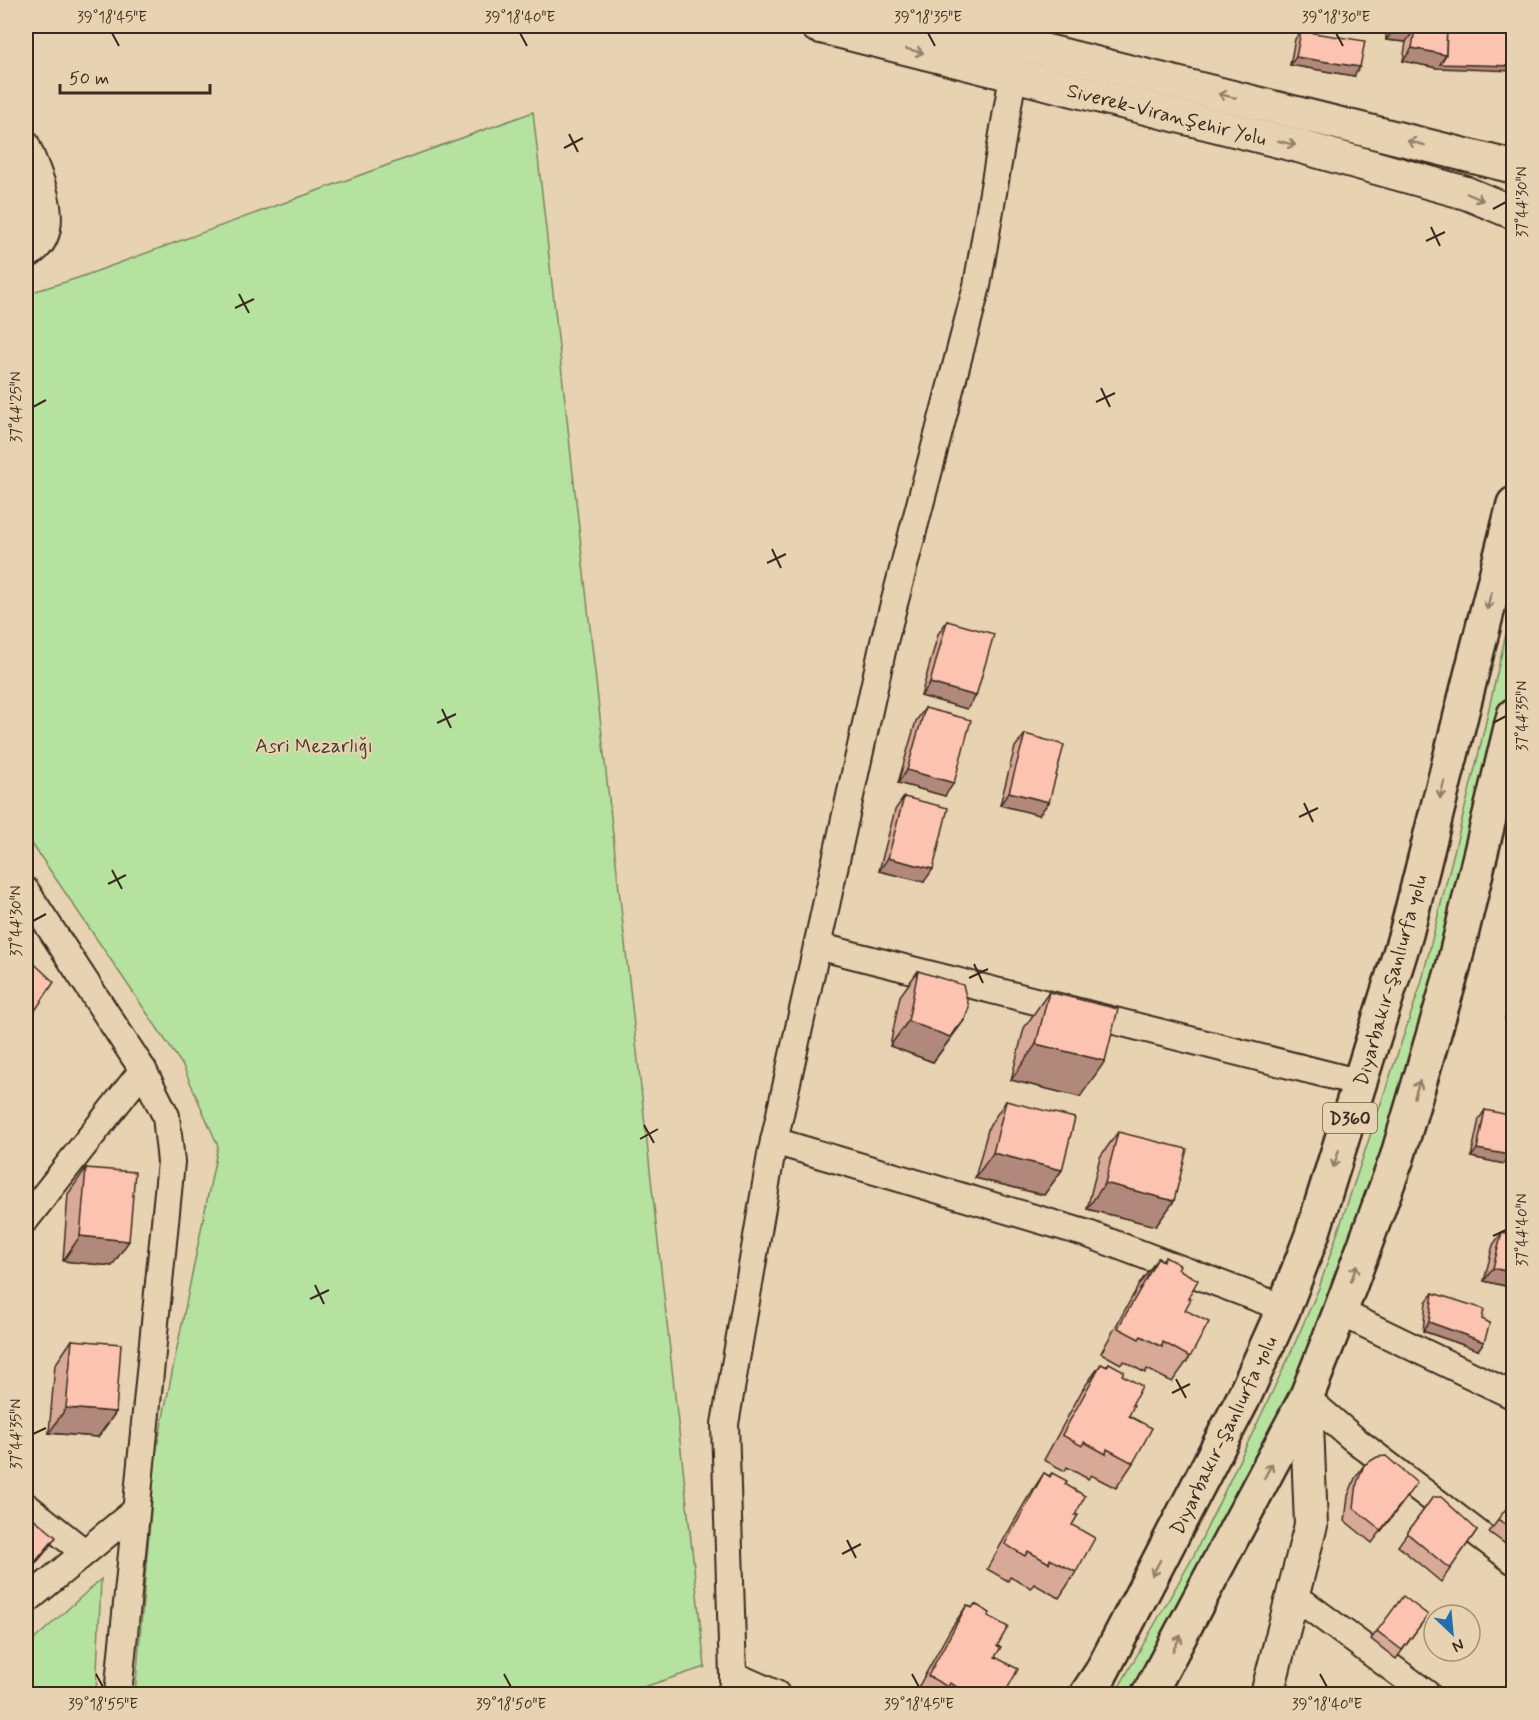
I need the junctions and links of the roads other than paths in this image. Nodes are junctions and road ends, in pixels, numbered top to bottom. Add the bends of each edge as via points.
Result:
1 (817, 26) edge
2 (923, 26) edge
3 (1019, 35) edge
4 (1013, 76) junction
5 (26, 144) edge
6 (1514, 167) edge
7 (1514, 213) edge
8 (26, 256) edge
9 (1514, 504) edge
10 (1514, 715) edge
11 (26, 891) edge
12 (817, 946) junction
13 (143, 1070) junction
14 (1360, 1083) junction
15 (774, 1141) junction
16 (26, 1219) edge
17 (1284, 1308) junction
18 (1340, 1312) junction
19 (1514, 1396) edge
20 (1306, 1398) junction
21 (26, 1506) edge
22 (135, 1511) junction
23 (84, 1552) junction
24 (1514, 1561) edge
25 (1292, 1594) junction
26 (26, 1601) edge
27 (732, 1685) edge
28 (118, 1695) edge
29 (776, 1695) edge
30 (1087, 1695) edge
31 (1149, 1695) edge
32 (1267, 1695) edge
33 (1427, 1695) edge

1 -> 4 main road, Siverek-Viranşehir Yolu
2 - 3 main road, Siverek-Viranşehir Yolu
6 -> 3 main road, Siverek-Viranşehir Yolu
4 -> 7 main road, Siverek-Viranşehir Yolu via 1298,146 1466,193
4 - 12 street via 977,286 884,642
5 - 8 street via 49,208 49,227
9 -> 14 highway, Diyarbakır-Şanlıurfa yolu / D360 via 1406,934
18 -> 10 highway, D360 via 1397,1158 1452,972
11 - 13 street
12 - 14 street
12 - 15 street
13 - 16 street
13 - 22 street via 166,1116 171,1162
14 -> 17 highway, Diyarbakır-Şanlıurfa yolu / D360 via 1312,1235
15 - 17 street via 1088,1234
15 - 27 street via 725,1424
17 -> 30 highway, Diyarbakır-Şanlıurfa yolu / D360 via 1180,1524
18 - 19 street
18 - 20 highway, D360
20 - 24 street
20 - 25 main road via 1311,1525
31 -> 20 highway, D360
21 - 23 street
22 - 23 street
22 - 28 street
23 - 26 street
25 - 32 main road
25 - 33 street
27 - 29 street

